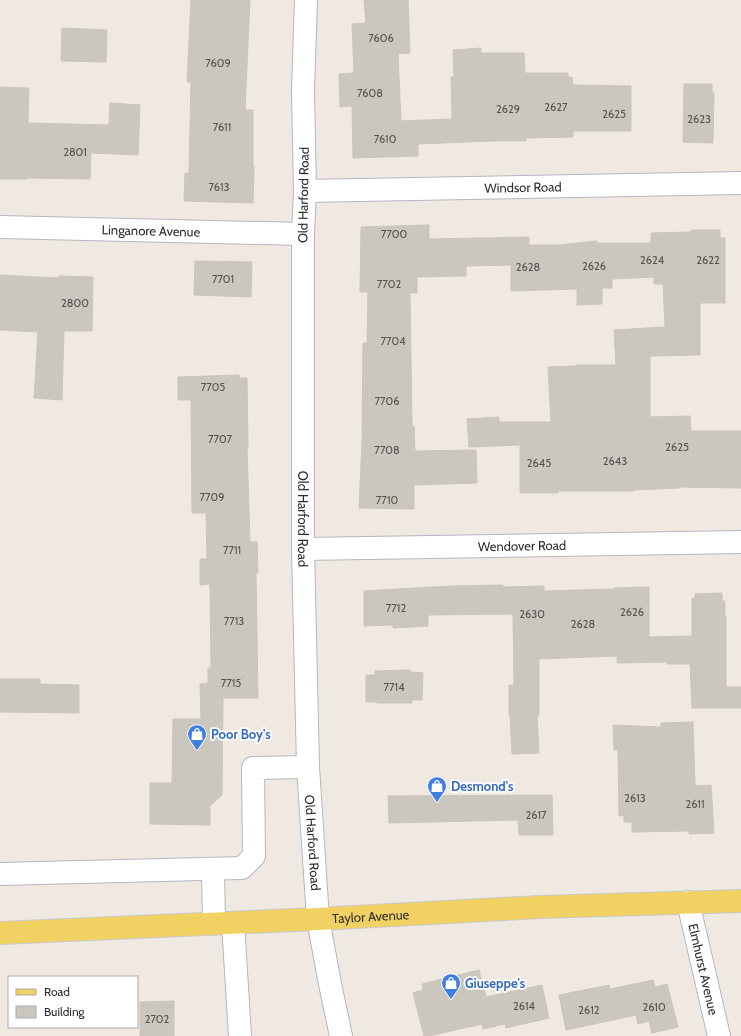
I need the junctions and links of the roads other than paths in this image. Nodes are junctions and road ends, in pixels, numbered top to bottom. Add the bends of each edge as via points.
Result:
1 (306, 0) edge
2 (741, 183) edge
3 (305, 191) junction
4 (0, 227) edge
5 (303, 234) junction
6 (741, 542) edge
7 (303, 549) junction
8 (308, 767) junction
9 (213, 869) junction
10 (0, 874) edge
11 (741, 901) edge
12 (688, 902) junction
13 (318, 919) junction
14 (224, 923) junction
15 (0, 934) edge
16 (240, 1036) edge
17 (341, 1036) edge
18 (719, 1036) edge

1 - 3 street, Old Harford Road via 303,90
2 - 3 street, Windsor Road
3 - 5 street, Old Harford Road
4 - 5 street, Linganore Avenue
5 - 7 street, Old Harford Road
6 - 7 street, Wendover Road
7 - 8 street, Old Harford Road
8 - 9 street via 252,768 254,856 242,868
8 - 13 street, Old Harford Road
9 - 10 street
9 - 14 street
11 - 12 main road, Taylor Avenue
12 - 13 main road, Taylor Avenue
12 - 18 street, Elmhurst Avenue
13 - 14 main road, Taylor Avenue
13 - 17 street, Old Harford Road
14 - 15 main road, Taylor Avenue
14 - 16 street

